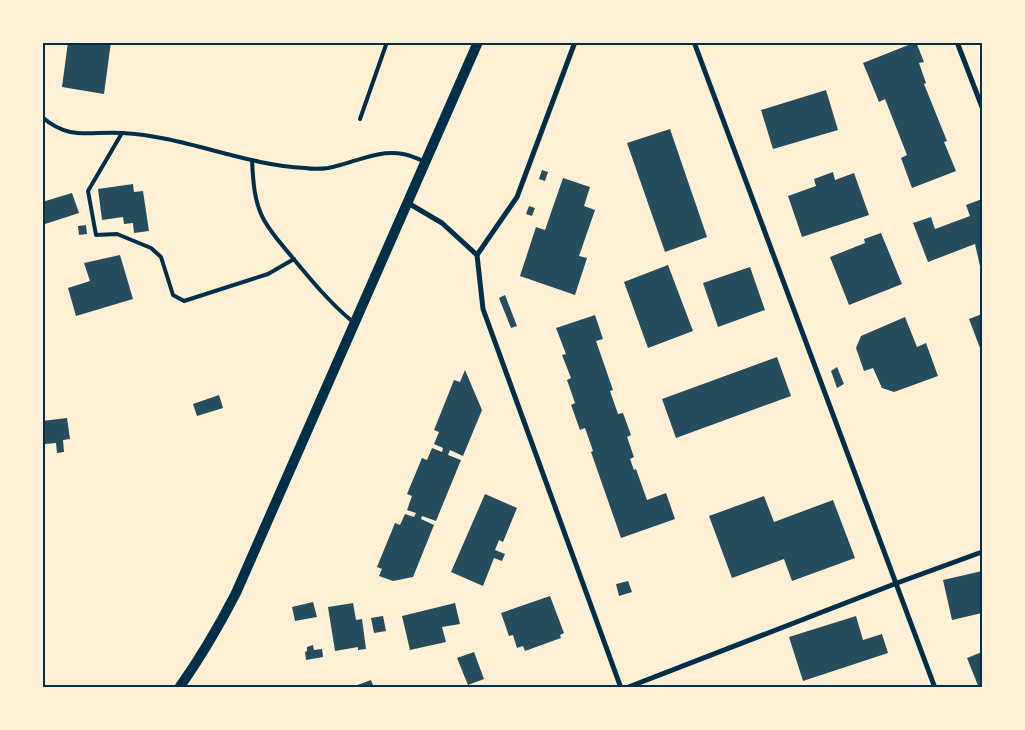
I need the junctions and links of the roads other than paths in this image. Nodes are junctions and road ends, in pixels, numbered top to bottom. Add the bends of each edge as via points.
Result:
1 (387, 42) edge
2 (478, 42) edge
3 (575, 42) edge
4 (694, 42) edge
5 (957, 42) edge
6 (982, 107) edge
7 (42, 117) edge
8 (360, 119) dead end
9 (122, 133) junction
10 (252, 160) junction
11 (426, 162) junction
12 (408, 203) junction
13 (477, 255) junction
14 (294, 259) junction
15 (355, 324) junction
16 (982, 552) edge
17 (897, 583) junction
18 (179, 688) edge
19 (621, 688) edge
20 (626, 688) edge
21 (935, 688) edge

1 - 8 lane
2 - 11 main road
3 - 13 street via 517,197
4 - 17 street
5 - 6 street
7 - 9 lane via 64,131
9 - 10 lane via 154,137
9 - 14 lane via 88,191 96,235 117,234 151,248 161,257 173,295 184,301 268,274
10 - 11 lane via 327,168 379,154 402,154
10 - 14 lane via 257,201 264,220
11 - 12 main road
12 - 13 street via 442,223
12 - 15 main road
13 - 19 street via 483,309
14 - 15 lane via 338,310
15 - 18 main road via 236,593 219,627
16 - 17 street
17 - 20 street
17 - 21 street

